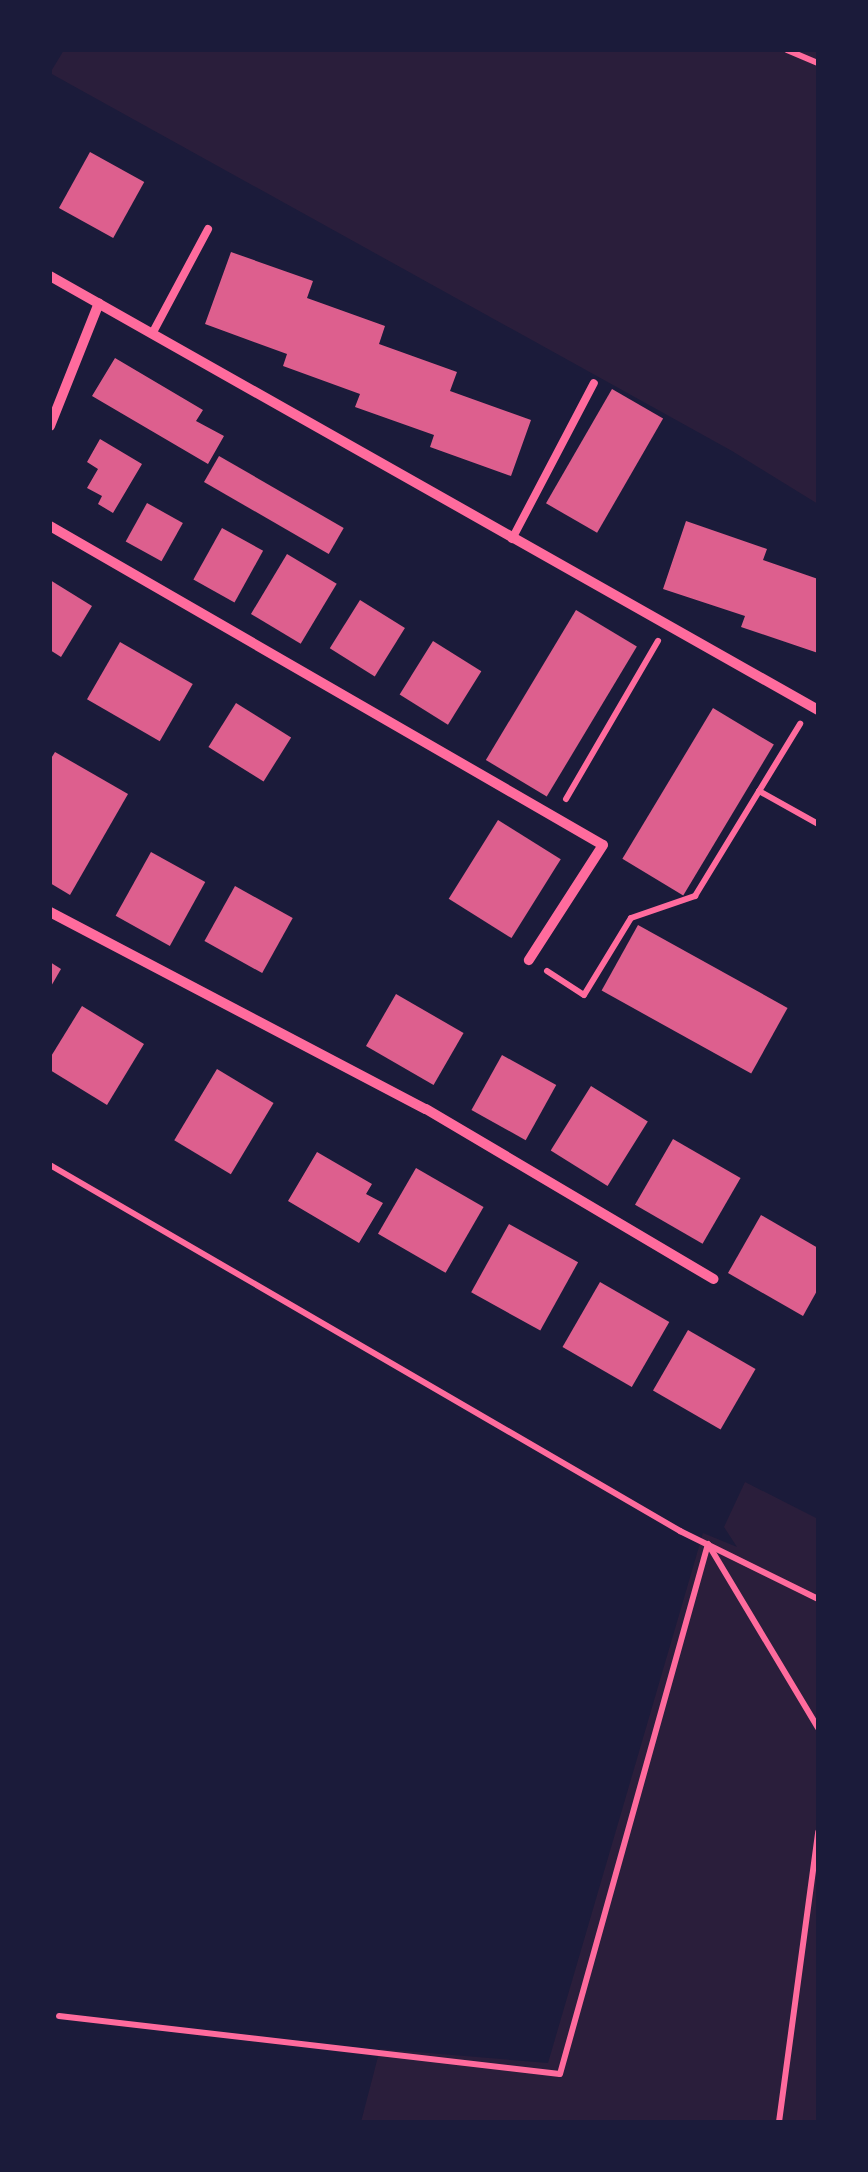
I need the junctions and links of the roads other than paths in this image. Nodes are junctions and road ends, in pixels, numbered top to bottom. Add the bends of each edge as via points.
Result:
1 (208, 229) dead end
2 (50, 276) edge
3 (98, 304) junction
4 (152, 334) junction
5 (594, 383) dead end
6 (50, 426) edge
7 (50, 526) edge
8 (512, 540) junction
9 (814, 708) edge
10 (50, 912) edge
11 (529, 960) road end
12 (713, 1279) dead end

1 - 4 lane
2 - 3 street
3 - 4 street
3 - 6 street
4 - 8 street
5 - 8 lane
7 - 11 street via 603,845
8 - 9 street
10 - 12 street via 426,1109

